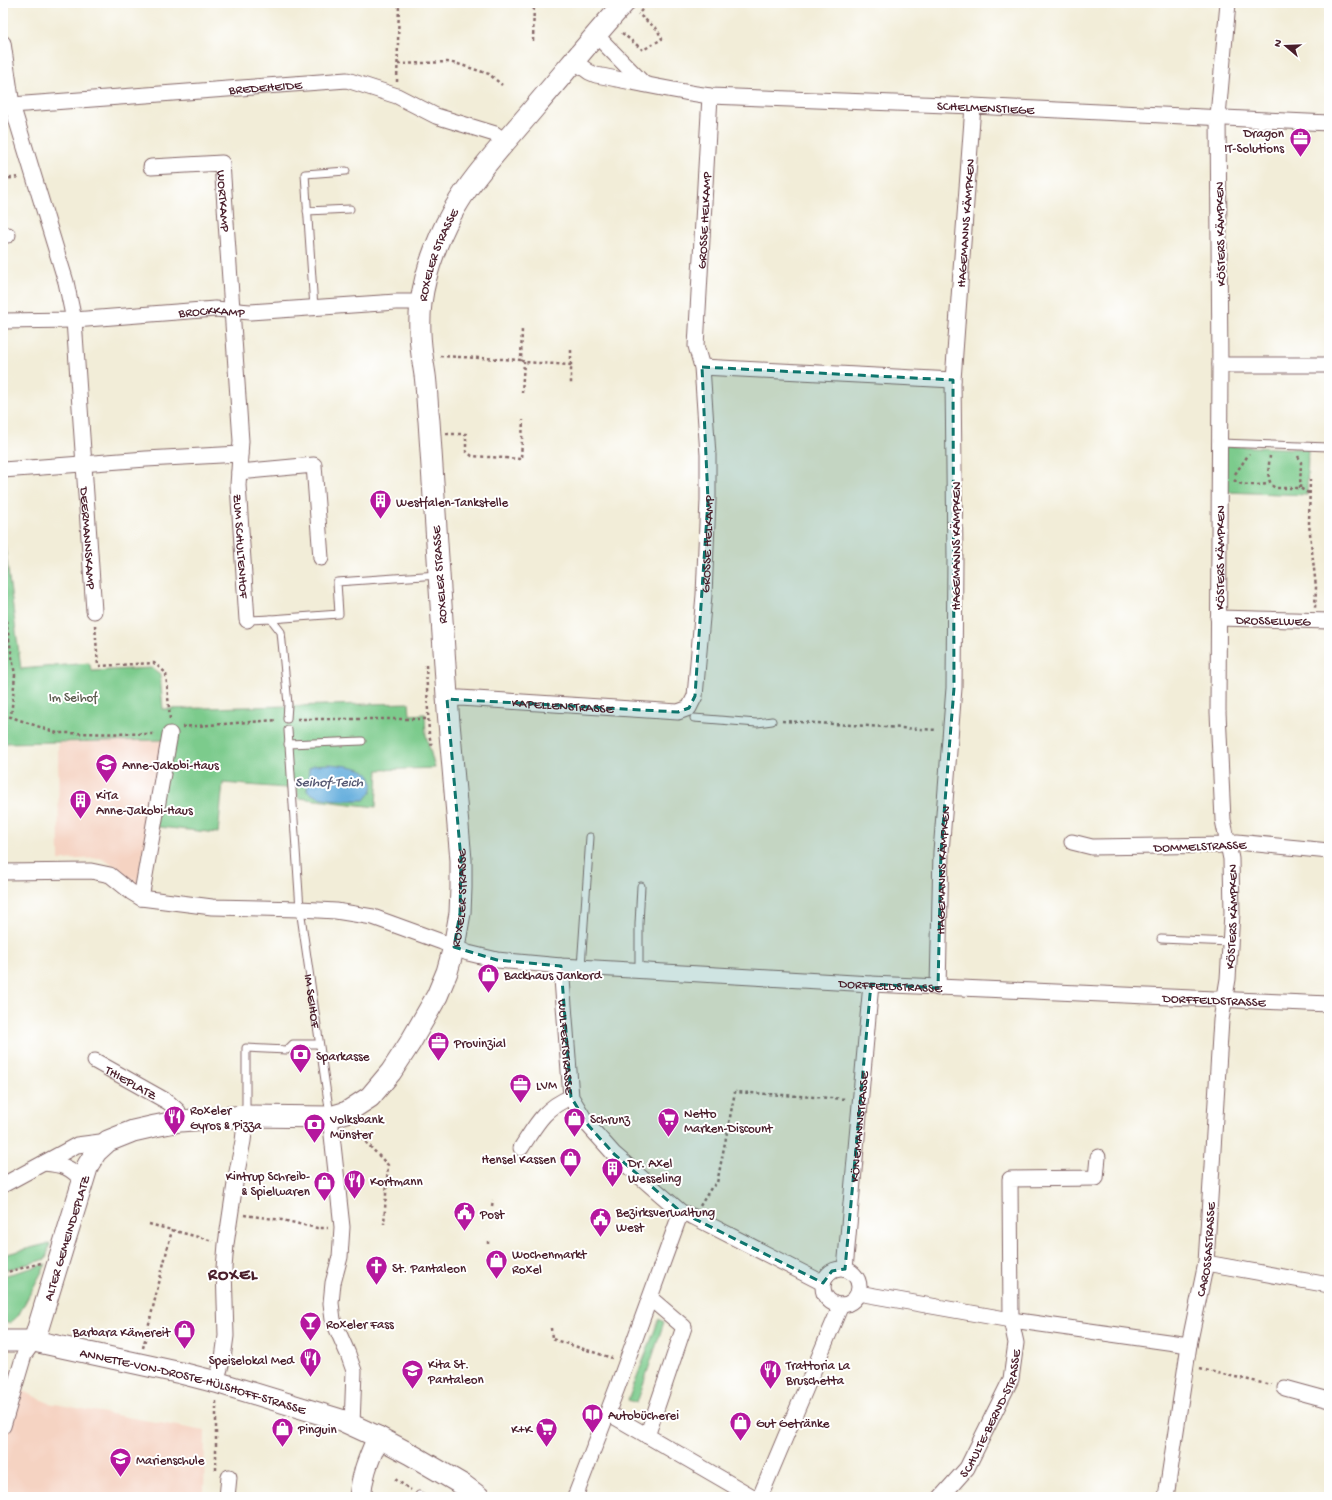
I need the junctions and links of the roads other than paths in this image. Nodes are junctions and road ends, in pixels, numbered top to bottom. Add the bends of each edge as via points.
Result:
1 (1228, 3) edge
2 (631, 9) edge
3 (596, 36) junction
4 (3, 43) edge
5 (574, 60) junction
6 (644, 84) junction
7 (710, 96) junction
8 (12, 105) junction
9 (973, 106) junction
10 (1218, 116) junction
11 (1329, 123) edge
12 (506, 142) junction
13 (151, 168) dead end
14 (346, 171) dead end
15 (350, 209) dead end
16 (307, 211) junction
17 (421, 302) junction
18 (314, 308) junction
19 (232, 310) junction
20 (74, 320) junction
21 (3, 321) edge
22 (1220, 365) junction
23 (1329, 365) edge
24 (702, 367) junction
25 (953, 380) junction
26 (1220, 443) junction
27 (1329, 447) edge
28 (240, 454) junction
29 (83, 464) junction
30 (3, 470) edge
31 (239, 472) junction
32 (322, 558) dead end
33 (438, 575) junction
34 (94, 611) road end
35 (1218, 618) junction
36 (271, 619) junction
37 (247, 620) joint
38 (1322, 620) edge
39 (448, 708) junction
40 (678, 712) joint
41 (694, 718) dead end
42 (288, 719) road end
43 (772, 721) road end
44 (288, 730) dead end
45 (170, 734) road end
46 (362, 741) dead end
47 (288, 744) junction
48 (590, 837) dead end
49 (1072, 842) dead end
50 (1227, 845) junction
51 (1329, 851) edge
52 (3, 872) edge
53 (641, 886) dead end
54 (141, 898) junction
55 (300, 909) junction
56 (1161, 940) dead end
57 (1230, 942) junction
58 (454, 947) junction
59 (561, 966) junction
60 (581, 967) junction
61 (639, 970) junction
62 (871, 984) junction
63 (938, 988) junction
64 (1225, 998) junction
65 (1329, 1004) edge
66 (319, 1044) junction
67 (95, 1061) dead end
68 (571, 1097) junction
69 (246, 1116) junction
70 (334, 1116) junction
71 (180, 1121) junction
72 (108, 1141) junction
73 (521, 1148) dead end
74 (1098, 1157) dead end
75 (44, 1163) junction
76 (83, 1181) junction
77 (3, 1185) edge
78 (688, 1214) junction
79 (1206, 1263) junction
80 (845, 1269) junction
81 (823, 1283) junction
82 (1329, 1285) edge
83 (858, 1293) junction
84 (650, 1298) junction
85 (841, 1306) junction
86 (1011, 1320) junction
87 (3, 1341) edge
88 (34, 1341) junction
89 (1189, 1345) junction
90 (216, 1382) junction
91 (1285, 1388) road end
92 (1329, 1400) edge
93 (608, 1413) junction
94 (352, 1425) junction
95 (3, 1426) edge
96 (647, 1436) junction
97 (378, 1437) junction
98 (229, 1477) road end
99 (468, 1491) edge
100 (227, 1497) edge
101 (360, 1497) edge
102 (574, 1497) edge
103 (753, 1497) edge
104 (760, 1497) edge
105 (941, 1497) edge
106 (1166, 1497) edge

1 - 10 street, KÖSTERS KÄMPKEN
2 - 3 main road, ROXELER STRASSE
3 - 5 main road, ROXELER STRASSE
3 - 6 street
4 - 8 street
5 - 6 street, SCHELMENSTIEGE via 596,75
5 - 12 main road, ROXELER STRASSE
6 - 7 street, SCHELMENSTIEGE via 675,92
7 - 9 street, SCHELMENSTIEGE
7 - 24 street, GROSSE HELKAMP via 696,346
8 - 12 street, BREDEHEIDE via 347,80 397,96 436,116 495,134
8 - 20 street via 66,282
9 - 10 street, SCHELMENSTIEGE
9 - 25 street, HAGEMANNS KÄMPKEN
10 - 11 street, SCHELMENSTIEGE
10 - 22 street, KÖSTERS KÄMPKEN
12 - 17 main road, ROXELER STRASSE via 473,182 447,222 431,262
13 - 19 street, WORTKAMP via 222,163
14 - 16 lane via 305,174
15 - 16 lane
16 - 18 lane
17 - 18 street, BROCKKAMP
17 - 33 main road, ROXELER STRASSE via 420,343 429,421
18 - 19 street, BROCKKAMP via 250,312
19 - 20 street, BROCKKAMP via 215,309
19 - 28 street, ZUM SCHULTENHOF
20 - 21 street, BROCKKAMP
20 - 29 street, DEERMANNSKAMP
22 - 23 street
22 - 26 street, KÖSTERS KÄMPKEN
24 - 25 street
24 - 40 street, GROSSE HELKAMP via 708,455 704,595 695,696 688,708
25 - 63 street, HAGEMANNS KÄMPKEN via 954,688 942,838
26 - 27 lane
26 - 35 street, KÖSTERS KÄMPKEN
28 - 29 street
28 - 31 street, ZUM SCHULTENHOF
29 - 30 street
29 - 34 street, DEERMANNSKAMP
31 - 32 street via 314,465
31 - 37 street, ZUM SCHULTENHOF
33 - 36 lane via 337,582 339,614
33 - 39 main road, ROXELER STRASSE
35 - 38 street, DROSSELWEG
35 - 50 street, KÖSTERS KÄMPKEN via 1218,712 1223,820
36 - 37 lane
36 - 42 lane via 281,632
39 - 40 street, KAPELLENSTRASSE via 460,698
39 - 58 main road, ROXELER STRASSE via 461,860 460,913
41 - 43 lane via 757,723
44 - 47 lane, IM SEIHOF
45 - 54 street
46 - 47 lane
47 - 55 lane, IM SEIHOF
48 - 60 lane
49 - 50 street, DOMMELSTRASSE via 1092,847
50 - 51 street, DOMMELSTRASSE via 1237,842
50 - 57 street, KÖSTERS KÄMPKEN via 1231,858
52 - 54 street via 91,871 110,875
53 - 61 lane
54 - 55 street via 212,907
55 - 58 street via 374,917
55 - 66 lane, IM SEIHOF
56 - 57 lane
57 - 64 street, KÖSTERS KÄMPKEN
58 - 59 street, DORFFELDSTRASSE via 497,960
58 - 70 main road, ROXELER STRASSE via 437,996 391,1072 370,1097 357,1107
59 - 60 street, DORFFELDSTRASSE
59 - 68 street, WULFERTSTRASSE
60 - 61 street, DORFFELDSTRASSE
61 - 62 street, DORFFELDSTRASSE
62 - 63 street, DORFFELDSTRASSE
62 - 80 street, KÖNEMANNSTRASSE
63 - 64 street, DORFFELDSTRASSE
64 - 65 street, DORFFELDSTRASSE
64 - 79 street, CAROSSASTRASSE
66 - 69 lane via 293,1044 287,1050 246,1048
66 - 70 lane, IM SEIHOF
67 - 71 street, THIEPLATZ via 168,1102 178,1111
68 - 73 street via 558,1102 546,1113
68 - 78 street, WULFERTSTRASSE via 588,1124 614,1154
69 - 70 main road
69 - 71 main road
69 - 90 street via 226,1244 226,1336
70 - 94 street via 342,1227 340,1257 330,1303 333,1320 354,1371
71 - 72 main road via 140,1130
72 - 75 street via 77,1145
72 - 76 main road, ALTER GEMEINDEPLATZ via 96,1152
74 - 86 street, SCHULTE-BERND-STRASSE via 1096,1178 1010,1179
75 - 76 street via 61,1165 74,1171
75 - 77 street
76 - 88 main road, ALTER GEMEINDEPLATZ
78 - 81 street, WULFERTSTRASSE
78 - 84 street
79 - 82 street
79 - 89 street, CAROSSASTRASSE
80 - 81 street via 832,1271
80 - 83 street via 857,1278
81 - 85 street via 826,1298
83 - 85 street via 852,1302
83 - 86 street
84 - 93 street
84 - 96 street via 684,1327
85 - 104 street
86 - 89 street
86 - 105 street, SCHULTE-BERND-STRASSE via 1016,1343 1011,1379 967,1468
87 - 88 main road, ANNETTE-VON-DROSTE-HÜLSHOFF-STRASSE
88 - 90 main road, ANNETTE-VON-DROSTE-HÜLSHOFF-STRASSE
88 - 95 street via 24,1355
89 - 106 street, CAROSSASTRASSE
90 - 94 main road, ANNETTE-VON-DROSTE-HÜLSHOFF-STRASSE
91 - 92 street
93 - 96 street
93 - 102 street
94 - 97 main road, ANNETTE-VON-DROSTE-HÜLSHOFF-STRASSE
96 - 103 street
97 - 99 main road, ANNETTE-VON-DROSTE-HÜLSHOFF-STRASSE
97 - 101 main road via 365,1468
98 - 100 street

